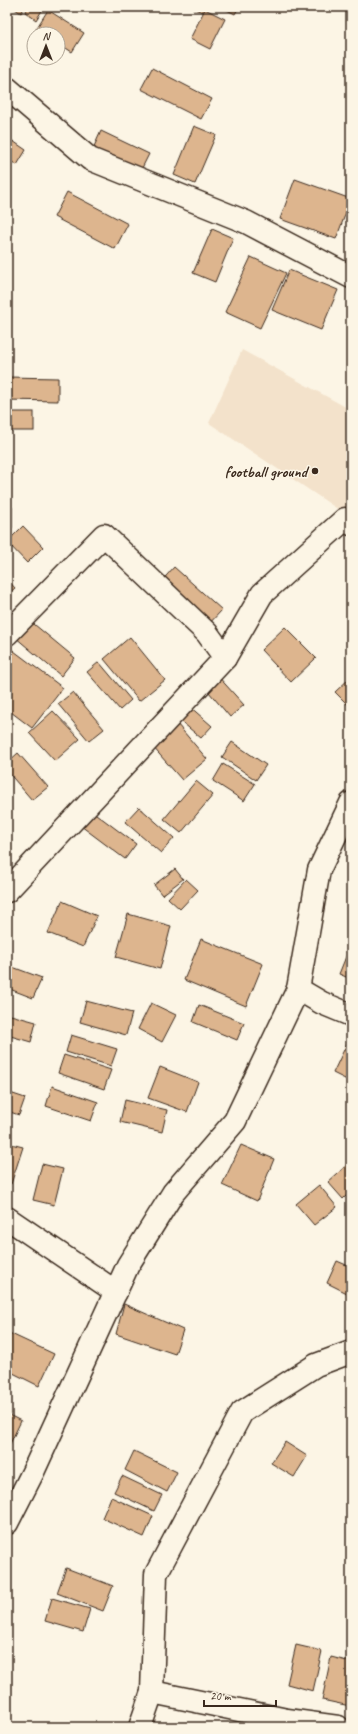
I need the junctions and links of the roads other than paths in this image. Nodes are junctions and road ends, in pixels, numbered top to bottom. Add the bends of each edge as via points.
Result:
1 (7, 88) edge
2 (351, 277) edge
3 (351, 524) edge
4 (7, 634) edge
5 (225, 658) junction
6 (351, 803) edge
7 (7, 891) edge
8 (298, 989) junction
9 (351, 1015) edge
10 (7, 1218) edge
11 (116, 1292) junction
12 (351, 1352) edge
13 (7, 1522) edge
14 (152, 1692) junction
15 (140, 1727) edge
16 (338, 1727) edge

1 - 2 street via 90,159 246,222
3 - 5 street via 345,519 262,594
4 - 5 street via 104,535 208,633
5 - 7 street
6 - 8 street via 319,870
8 - 9 street
8 - 11 street via 235,1121 173,1193 128,1265
10 - 11 street
11 - 13 street via 33,1472
12 - 14 street via 316,1365 242,1412 156,1574
14 - 15 street
14 - 16 street via 287,1720

